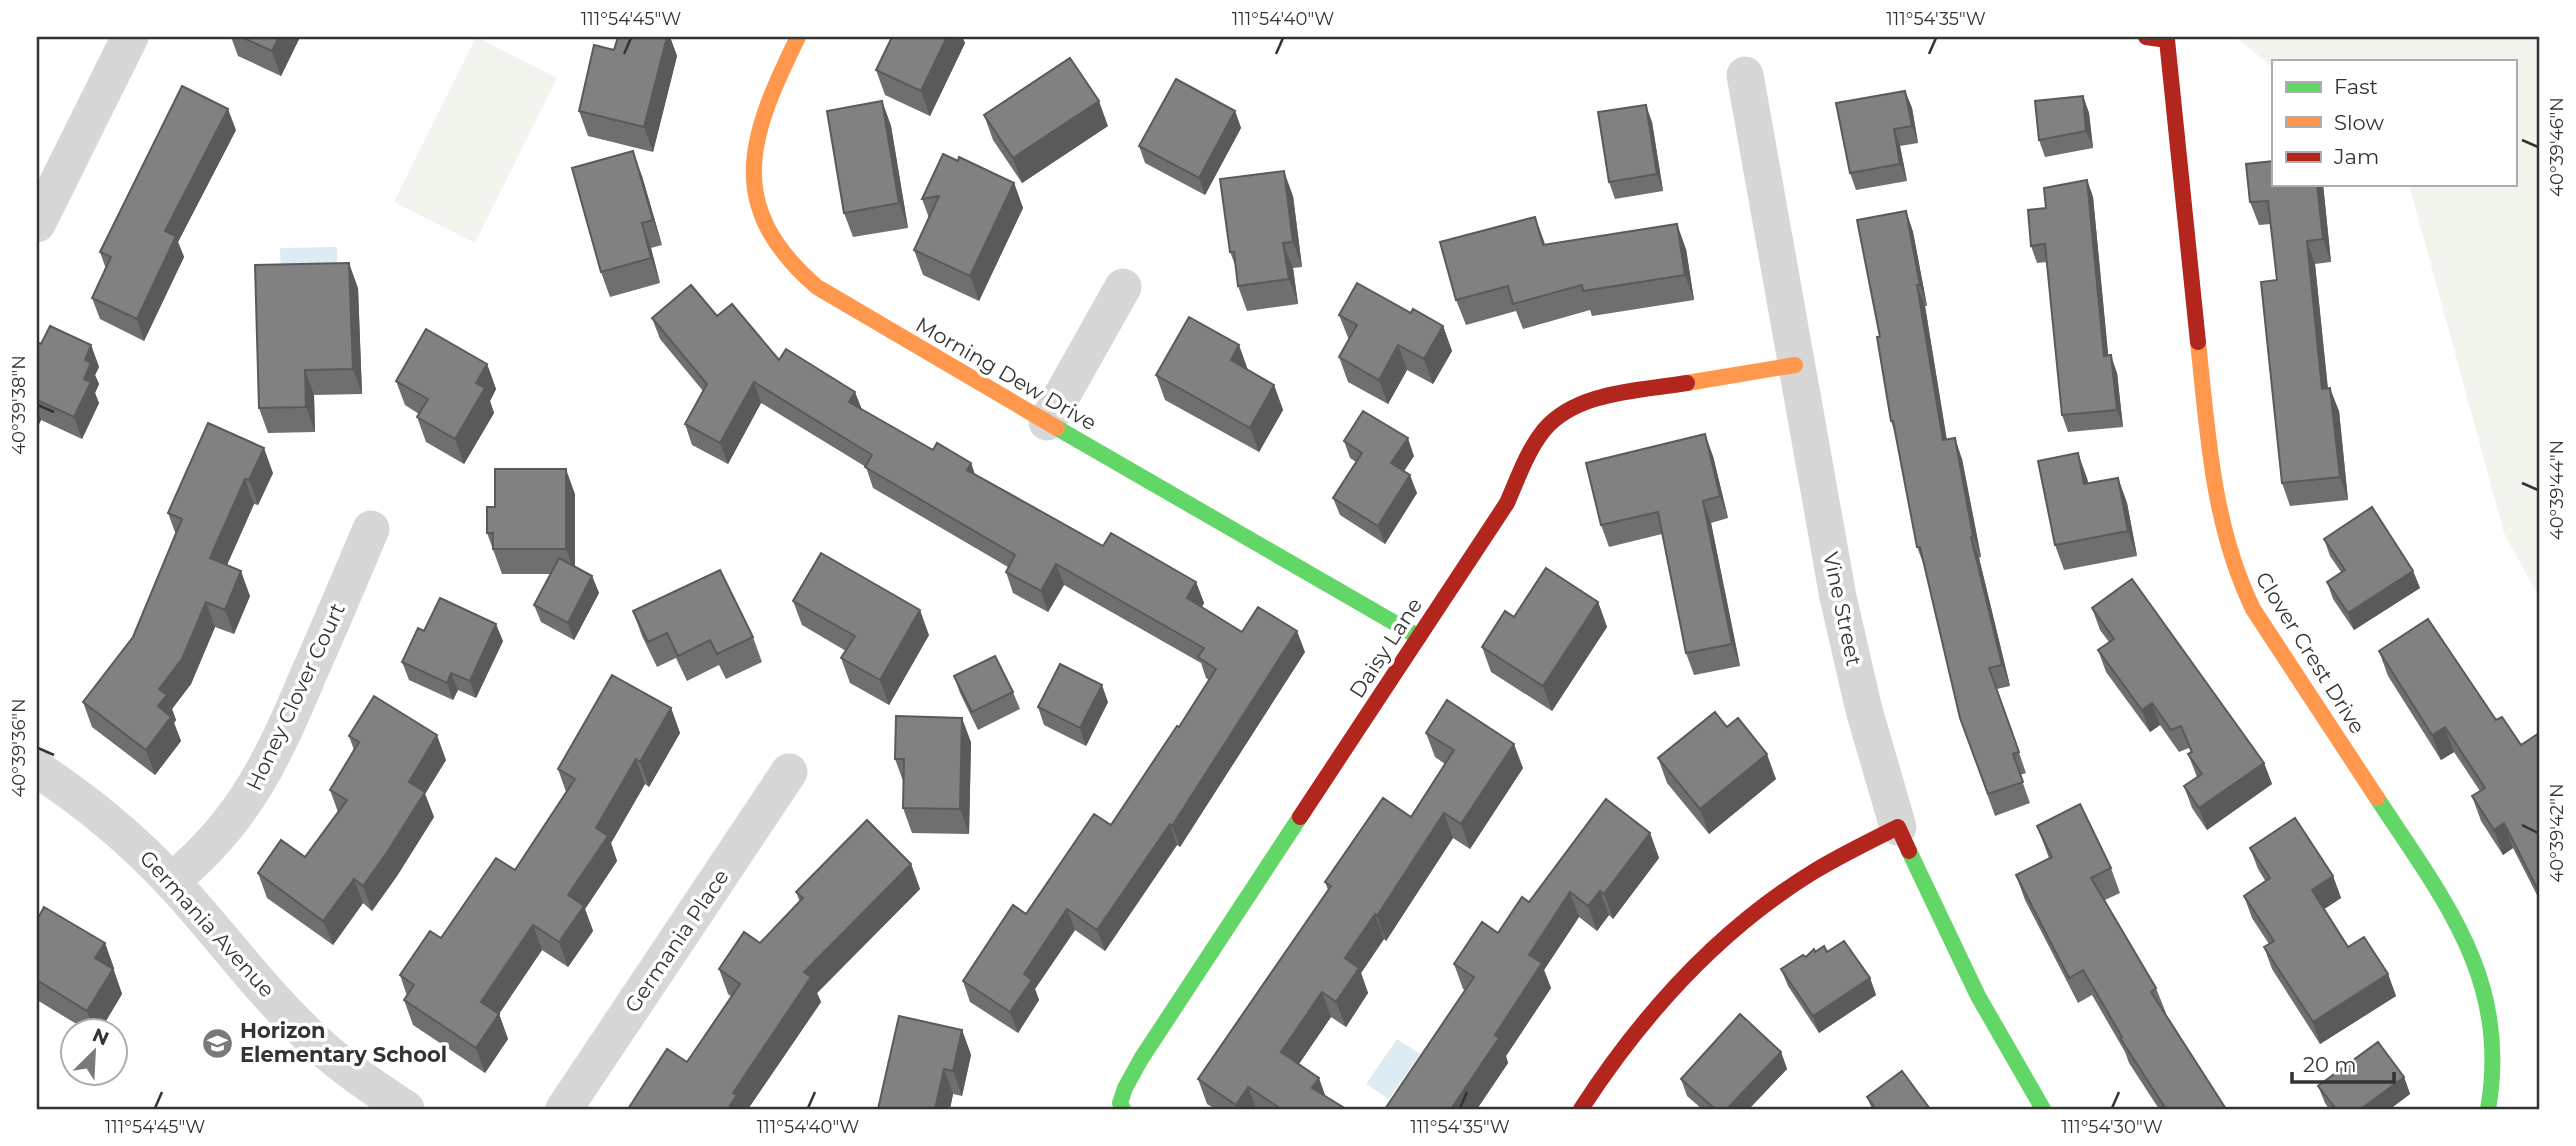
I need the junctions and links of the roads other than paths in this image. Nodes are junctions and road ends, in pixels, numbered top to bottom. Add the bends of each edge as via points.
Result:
1 (130, 37) edge
2 (798, 37) edge
3 (2146, 37) edge
4 (1745, 75) dead end
5 (37, 224) edge
6 (1123, 287) dead end
7 (1795, 365) junction
8 (1047, 422) junction
9 (371, 529) dead end
10 (1419, 637) junction
11 (37, 769) edge
12 (789, 772) dead end
13 (1898, 827) junction
14 (171, 881) junction
15 (406, 1109) edge
16 (564, 1109) edge
17 (1123, 1109) edge
18 (1581, 1109) edge
19 (2043, 1109) edge
20 (2487, 1109) edge

1 - 5 street
2 - 8 street, Morning Dew Drive via 765,108 754,149 760,211 778,247 819,290
3 - 20 street, Clover Crest Drive via 2167,40 2212,477 2226,548 2253,609 2451,911 2475,958 2494,1051
4 - 7 street, Vine Street
6 - 8 street
7 - 10 street, Daisy Lane via 1587,400 1567,408 1538,436 1507,503
7 - 13 street, Vine Street via 1850,653
8 - 10 street, Morning Dew Drive
9 - 14 street, Honey Clover Court via 260,779 213,845
10 - 17 street, Daisy Lane via 1141,1059 1125,1088 1120,1102
11 - 14 street, Germania Avenue via 118,829
12 - 16 street, Germania Place
13 - 18 street via 1804,877 1700,957 1645,1018
13 - 19 street, Vine Street via 1978,996
14 - 15 street, Germania Avenue via 305,1032

